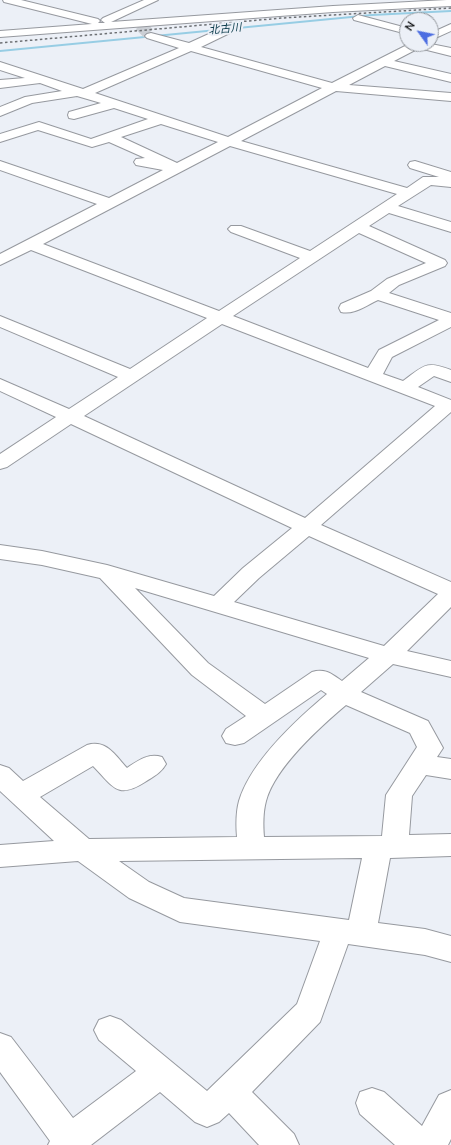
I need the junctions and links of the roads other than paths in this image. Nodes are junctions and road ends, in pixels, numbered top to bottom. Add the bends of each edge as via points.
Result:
1 (8, 0) edge
2 (153, 0) edge
3 (317, 2) edge
4 (451, 3) edge
5 (297, 7) junction
6 (333, 9) junction
7 (358, 18) dead end
8 (232, 23) junction
9 (102, 24) junction
10 (451, 27) edge
11 (399, 29) edge
12 (439, 33) edge
13 (0, 34) edge
14 (151, 36) tunnel mouth
15 (187, 47) junction
16 (439, 49) edge
17 (403, 52) edge
18 (451, 52) edge
19 (384, 62) junction
20 (0, 66) edge
21 (451, 69) edge
22 (446, 77) edge
23 (44, 80) junction
24 (0, 84) edge
25 (331, 88) junction
26 (80, 93) junction
27 (451, 97) edge
28 (113, 104) junction
29 (0, 112) edge
30 (74, 115) dead end
31 (26, 117) dead end
32 (159, 120) junction
33 (39, 126) junction
34 (110, 137) junction
35 (0, 138) edge
36 (227, 141) junction
37 (141, 162) dead end
38 (0, 165) edge
39 (415, 165) dead end
40 (176, 168) junction
41 (451, 176) edge
42 (451, 183) edge
43 (364, 193) dead end
44 (410, 193) junction
45 (109, 203) junction
46 (393, 205) junction
47 (359, 227) junction
48 (451, 227) edge
49 (236, 229) dead end
50 (29, 244) junction
51 (449, 253) dead end
52 (313, 257) junction
53 (0, 260) edge
54 (434, 261) junction
55 (377, 294) junction
56 (347, 308) dead end
57 (220, 317) junction
58 (451, 320) edge
59 (0, 321) edge
60 (131, 376) junction
61 (372, 376) junction
62 (451, 378) edge
63 (0, 384) edge
64 (405, 388) junction
65 (449, 405) edge
66 (71, 416) junction
67 (0, 463) edge
68 (307, 527) junction
69 (0, 551) edge
70 (107, 572) junction
71 (451, 590) edge
72 (451, 594) edge
73 (217, 606) junction
74 (388, 656) junction
75 (451, 669) edge
76 (344, 694) junction
77 (264, 716) junction
78 (235, 736) dead end
79 (153, 764) dead end
80 (420, 765) junction
81 (451, 770) edge
82 (0, 774) edge
83 (21, 795) junction
84 (451, 845) edge
85 (387, 847) junction
86 (252, 848) junction
87 (83, 850) junction
88 (0, 856) edge
89 (349, 932) junction
90 (451, 949) edge
91 (110, 1030) dead end
92 (0, 1047) edge
93 (160, 1072) junction
94 (230, 1092) junction
95 (372, 1103) dead end
96 (451, 1106) edge
97 (69, 1144) edge
98 (282, 1145) edge
99 (419, 1145) edge
100 (430, 1145) edge

1 - 9 street
2 - 9 street
3 - 5 street
3 - 6 street
4 - 6 street
5 - 6 street
5 - 8 street
7 - 11 street
8 - 9 street
8 - 15 street
9 - 13 street
10 - 12 street
14 - 15 street
15 - 25 street
15 - 26 street
16 - 18 street
17 - 19 street
19 - 22 street
19 - 25 street
20 - 23 street
21 - 22 street
23 - 24 street
23 - 26 street
25 - 27 street
25 - 36 street
26 - 28 street
26 - 29 street via 29,100
28 - 30 street
28 - 32 street
31 - 33 street
32 - 34 street
32 - 36 street
33 - 34 street via 56,134 92,143
33 - 35 street
34 - 40 street
36 - 40 street
36 - 44 street
37 - 40 street
38 - 45 street
39 - 41 street
40 - 45 street
42 - 44 street via 428,180
43 - 46 street
44 - 46 street
45 - 50 street
46 - 47 street
46 - 48 street
47 - 52 street
47 - 54 street
49 - 52 street
50 - 53 street
50 - 57 street
51 - 54 street
52 - 57 street
54 - 55 street via 439,263 393,282
55 - 56 street
55 - 58 street
57 - 60 street
57 - 61 street
58 - 61 street via 385,354
59 - 60 street
60 - 66 street
61 - 64 street
62 - 64 street via 432,369
63 - 66 street
64 - 65 street
65 - 68 street
66 - 67 street
66 - 68 street
68 - 71 street
68 - 73 street via 251,573
69 - 70 street via 38,549
70 - 73 street
70 - 77 street via 200,669
72 - 74 street
73 - 74 street
74 - 75 street
74 - 76 street
76 - 77 street via 321,678
76 - 80 street via 419,727 430,748
76 - 86 street via 318,715 277,756 254,796 250,826
77 - 78 street
79 - 83 street via 124,782 96,752
80 - 81 street
80 - 85 street via 399,795
82 - 83 street
83 - 87 street
84 - 85 street
85 - 86 street
85 - 89 street
86 - 87 street
87 - 88 street
87 - 89 street via 139,890 180,910
89 - 90 street via 425,942
89 - 94 street via 309,1012
91 - 93 street
92 - 97 street
93 - 94 street via 207,1111
93 - 97 street
94 - 98 street
95 - 99 street
96 - 100 street

